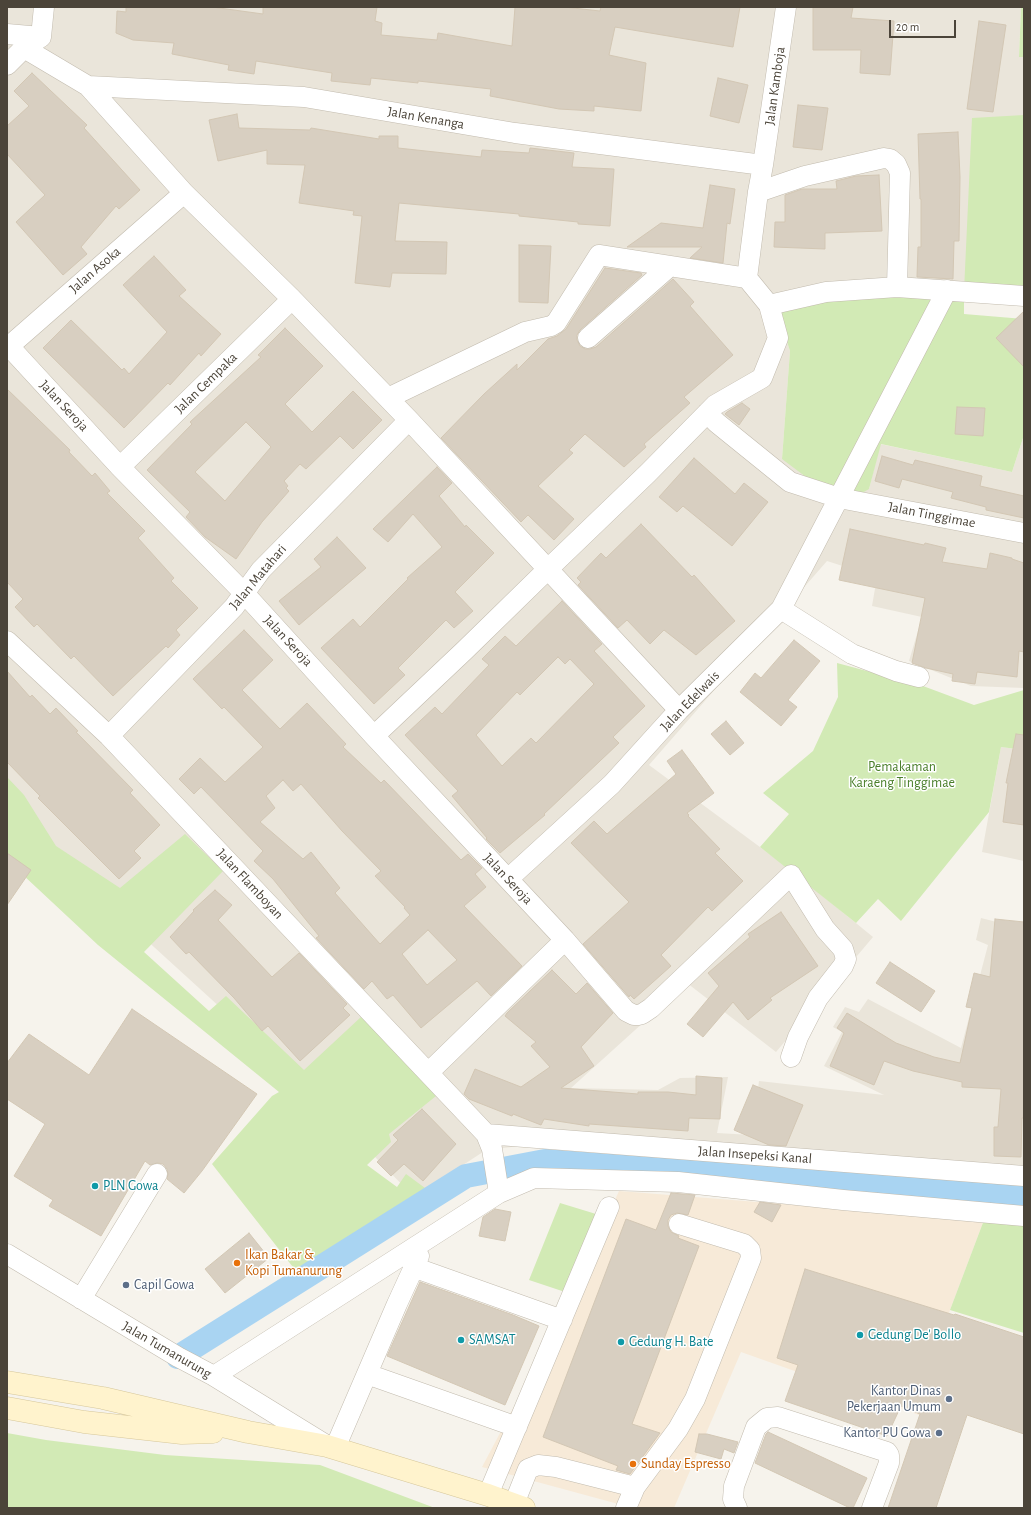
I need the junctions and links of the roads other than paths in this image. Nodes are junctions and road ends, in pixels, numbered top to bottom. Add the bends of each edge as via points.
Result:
1 (44, 7) edge
2 (786, 7) edge
3 (7, 34) edge
4 (41, 37) junction
5 (24, 48) junction
6 (7, 65) edge
7 (88, 86) junction
8 (763, 165) junction
9 (758, 192) junction
10 (184, 193) junction
11 (670, 266) junction
12 (748, 278) junction
13 (897, 287) junction
14 (948, 290) junction
15 (1024, 296) edge
16 (292, 299) junction
17 (769, 305) junction
18 (588, 338) dead end
19 (8, 346) edge
20 (388, 398) junction
21 (707, 413) junction
22 (409, 420) junction
23 (120, 467) junction
24 (839, 498) junction
25 (1024, 533) edge
26 (548, 569) junction
27 (244, 593) junction
28 (781, 609) junction
29 (7, 641) edge
30 (919, 677) dead end
31 (679, 710) junction
32 (109, 736) junction
33 (374, 736) junction
34 (508, 880) junction
35 (565, 940) junction
36 (791, 1057) dead end
37 (428, 1073) junction
38 (489, 1142) junction
39 (157, 1174) dead end
40 (1024, 1176) edge
41 (498, 1187) junction
42 (609, 1207) dead end
43 (1024, 1216) edge
44 (679, 1224) dead end
45 (7, 1254) edge
46 (81, 1299) junction
47 (562, 1320) junction
48 (367, 1374) junction
49 (214, 1376) junction
50 (7, 1382) edge
51 (7, 1408) edge
52 (517, 1427) junction
53 (248, 1432) junction
54 (331, 1447) junction
55 (635, 1487) junction
56 (488, 1495) junction
57 (519, 1506) edge
58 (626, 1508) edge
59 (737, 1508) edge
60 (872, 1508) edge

1 - 4 street
2 - 8 street, Jalan Kamboja
3 - 4 street
4 - 5 street
5 - 6 street
5 - 7 street
7 - 8 street, Jalan Kenanga via 304,97 515,133
7 - 10 street
8 - 9 street, Jalan Kamboja
9 - 12 street, Jalan Kamboja
9 - 13 street via 805,176 884,158 890,159 900,173
10 - 16 street
10 - 19 street, Jalan Asoka
11 - 12 street
11 - 18 street
11 - 20 street via 599,255 556,323 525,332
12 - 17 street
13 - 14 street
13 - 17 street via 826,292
14 - 15 street
14 - 24 street, Jalan Edelwais
16 - 20 street
16 - 23 street, Jalan Cempaka
17 - 21 street via 778,338 762,378 715,405
19 - 23 street, Jalan Seroja
20 - 22 street
21 - 24 street, Jalan Tinggimae via 790,482
21 - 26 street
22 - 26 street
22 - 27 street, Jalan Matahari via 261,570
23 - 27 street, Jalan Seroja
24 - 25 street, Jalan Tinggimae
24 - 28 street, Jalan Edelwais
26 - 31 street
26 - 33 street
27 - 32 street, Jalan Matahari via 234,607
27 - 33 street, Jalan Seroja
28 - 30 street via 852,654 896,672
28 - 31 street, Jalan Edelwais
29 - 32 street, Jalan Flamboyan
31 - 34 street, Jalan Edelwais via 612,784
32 - 37 street, Jalan Flamboyan
33 - 34 street, Jalan Seroja
34 - 35 street, Jalan Seroja
35 - 36 street, Jalan Seroja via 626,1011 634,1015 642,1014 657,1003 791,875 825,928 843,949 846,959 818,998
35 - 37 street
37 - 38 street, Jalan Flamboyan
38 - 40 street, Jalan Insepeksi Kanal
38 - 41 street
39 - 46 street
41 - 43 street via 534,1178 678,1182
41 - 49 street
42 - 47 street
44 - 55 street via 744,1244 750,1250 751,1258 695,1399 678,1429
45 - 46 street, Jalan Tumanurung
46 - 49 street, Jalan Tumanurung
47 - 48 street via 416,1262
47 - 52 street
48 - 52 street
48 - 54 street
49 - 54 street, Jalan Tumanurung
50 - 53 street, Jalan Tumanurung via 103,1398
51 - 53 street, Jalan Tumanurung via 84,1422 182,1433
52 - 56 street
53 - 54 street, Jalan Tumanurung
54 - 56 street, Jalan Tumanurung
55 - 57 street via 538,1464 528,1469
55 - 58 street
56 - 57 street, Jalan Tumanurung
59 - 60 street via 733,1499 734,1486 756,1427 767,1418 778,1417 887,1452 889,1463

